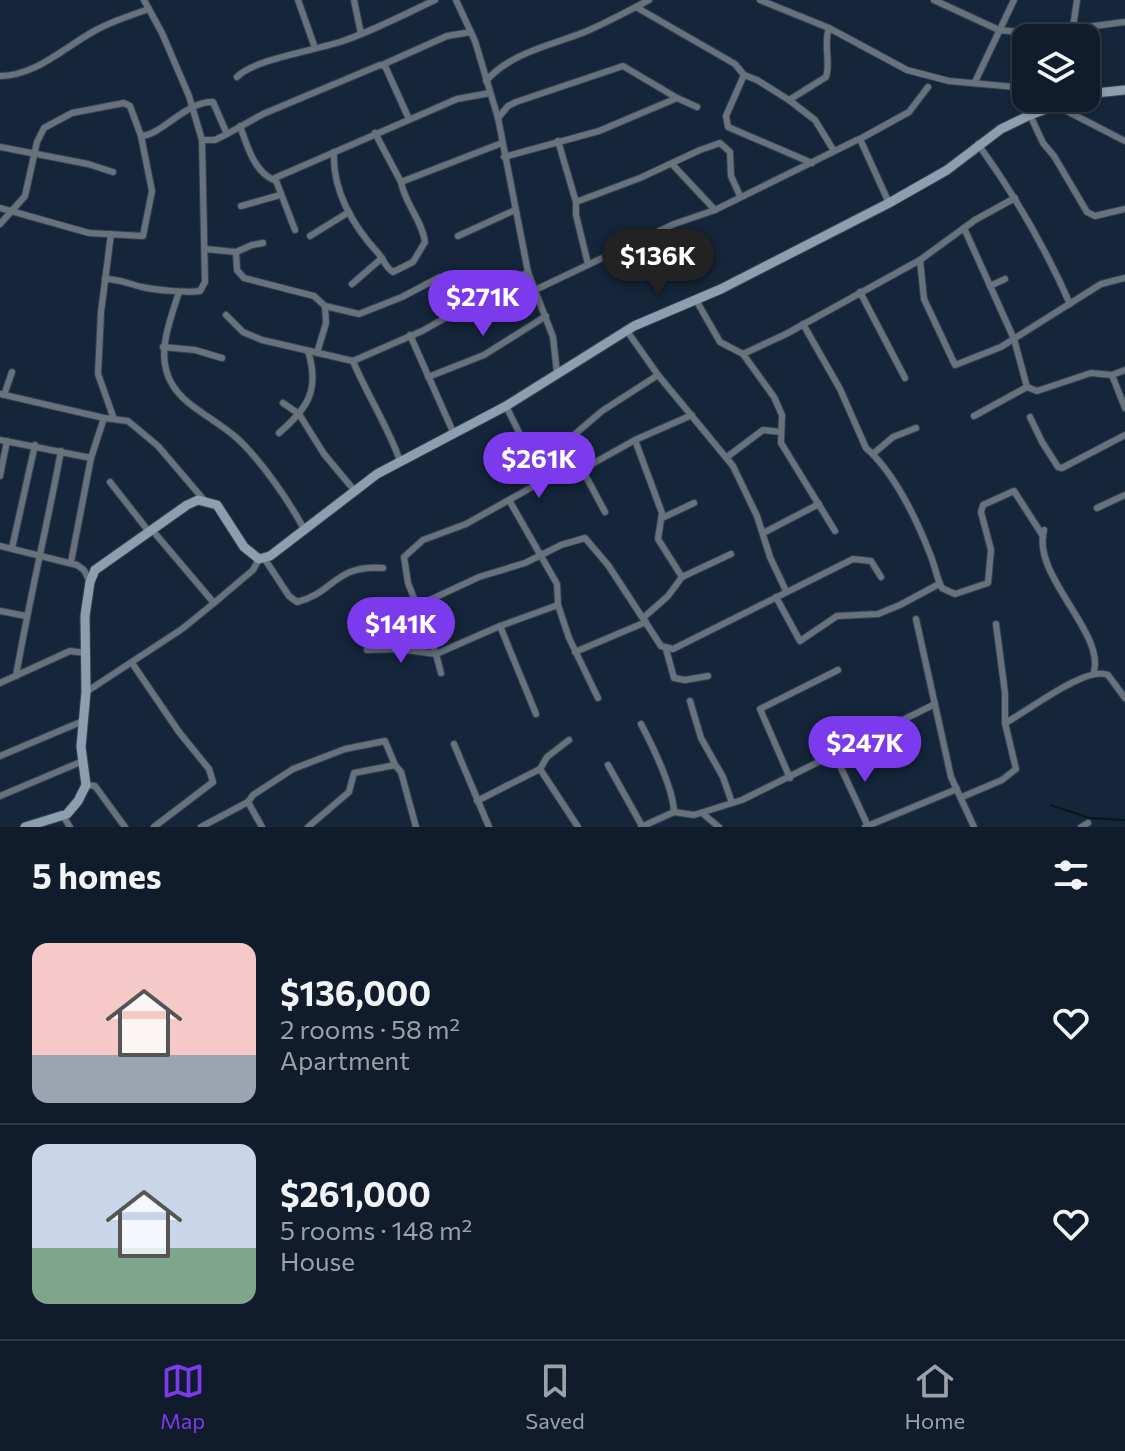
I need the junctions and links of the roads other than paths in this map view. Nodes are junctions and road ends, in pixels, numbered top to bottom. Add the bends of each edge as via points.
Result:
1 (144, 0) edge
2 (298, 0) edge
3 (354, 0) edge
4 (415, 0) edge
5 (435, 0) edge
6 (456, 0) edge
7 (649, 0) edge
8 (760, 0) edge
9 (934, 0) edge
10 (1014, 0) edge
11 (1077, 0) edge
12 (946, 2) edge
13 (636, 7) junction
14 (149, 9) junction
15 (416, 9) junction
16 (1125, 22) edge
17 (1073, 24) edge
18 (1100, 24) edge
19 (829, 28) junction
20 (999, 30) junction
21 (1012, 31) edge
22 (471, 32) junction
23 (361, 34) junction
24 (315, 48) junction
25 (382, 65) junction
26 (983, 66) junction
27 (744, 75) junction
28 (0, 76) edge
29 (237, 77) dead end
30 (486, 81) junction
31 (975, 82) junction
32 (991, 84) junction
33 (1012, 86) edge
34 (928, 87) dead end
35 (1125, 90) edge
36 (490, 93) junction
37 (1100, 93) edge
38 (677, 98) junction
39 (789, 100) junction
40 (193, 107) junction
41 (697, 107) dead end
42 (1036, 112) edge
43 (1069, 112) edge
44 (1030, 115) junction
45 (498, 118) junction
46 (409, 119) junction
47 (240, 126) junction
48 (375, 133) junction
49 (227, 134) junction
50 (141, 136) junction
51 (860, 139) junction
52 (202, 140) junction
53 (558, 141) junction
54 (1125, 141) edge
55 (502, 143) junction
56 (978, 144) junction
57 (0, 147) edge
58 (834, 151) junction
59 (334, 152) junction
60 (34, 154) junction
61 (504, 157) junction
62 (812, 163) junction
63 (672, 164) junction
64 (113, 172) dead end
65 (274, 180) junction
66 (401, 182) junction
67 (280, 195) junction
68 (740, 196) junction
69 (1015, 198) junction
70 (576, 202) junction
71 (889, 203) junction
72 (241, 206) dead end
73 (0, 208) edge
74 (1125, 209) edge
75 (515, 210) junction
76 (715, 210) junction
77 (11, 211) junction
78 (349, 212) junction
79 (0, 224) edge
80 (964, 228) junction
81 (295, 230) dead end
82 (111, 234) junction
83 (310, 236) dead end
84 (458, 236) dead end
85 (263, 243) dead end
86 (205, 249) junction
87 (236, 252) junction
88 (382, 258) junction
89 (920, 260) junction
90 (588, 264) junction
91 (528, 272) junction
92 (1125, 278) edge
93 (105, 279) junction
94 (1005, 279) dead end
95 (352, 284) dead end
96 (990, 286) junction
97 (535, 290) junction
98 (179, 292) junction
99 (860, 292) junction
100 (696, 300) junction
101 (1070, 304) junction
102 (325, 306) junction
103 (462, 309) junction
104 (226, 315) dead end
105 (546, 316) junction
106 (803, 324) junction
107 (627, 331) junction
108 (410, 335) junction
109 (1014, 339) junction
110 (163, 347) junction
111 (308, 351) junction
112 (317, 353) junction
113 (743, 354) junction
114 (222, 358) dead end
115 (353, 361) junction
116 (1125, 370) edge
117 (12, 372) dead end
118 (557, 373) junction
119 (658, 375) junction
120 (1112, 375) junction
121 (428, 377) junction
122 (905, 378) dead end
123 (1027, 387) junction
124 (2, 395) edge
125 (283, 403) dead end
126 (506, 406) junction
127 (1125, 408) edge
128 (299, 414) junction
129 (692, 415) junction
130 (974, 416) dead end
131 (1030, 417) dead end
132 (104, 418) junction
133 (114, 419) junction
134 (916, 428) dead end
135 (781, 432) junction
136 (279, 433) dead end
137 (454, 434) junction
138 (1125, 435) edge
139 (4, 440) edge
140 (635, 440) junction
141 (35, 445) junction
142 (61, 451) junction
143 (873, 454) junction
144 (727, 457) junction
145 (91, 458) junction
146 (400, 461) junction
147 (581, 469) junction
148 (0, 476) edge
149 (543, 481) junction
150 (110, 482) dead end
151 (354, 490) junction
152 (1125, 495) edge
153 (204, 500) junction
154 (509, 500) junction
155 (694, 503) dead end
156 (819, 504) junction
157 (1097, 508) dead end
158 (605, 512) dead end
159 (662, 518) junction
160 (304, 529) junction
161 (835, 531) dead end
162 (151, 532) junction
163 (763, 533) junction
164 (0, 546) edge
165 (12, 548) junction
166 (731, 554) dead end
167 (41, 555) junction
168 (542, 555) junction
169 (261, 559) junction
170 (71, 562) junction
171 (383, 568) dead end
172 (682, 577) junction
173 (881, 577) dead end
174 (90, 582) junction
175 (939, 584) junction
176 (786, 591) junction
177 (776, 597) junction
178 (214, 603) junction
179 (419, 605) junction
180 (558, 605) junction
181 (0, 611) edge
182 (26, 616) junction
183 (916, 619) dead end
184 (645, 620) junction
185 (996, 624) dead end
186 (500, 626) junction
187 (666, 649) junction
188 (367, 650) dead end
189 (575, 652) junction
190 (85, 653) junction
191 (436, 654) junction
192 (132, 663) junction
193 (838, 670) dead end
194 (1094, 672) junction
195 (441, 673) dead end
196 (16, 676) junction
197 (708, 676) dead end
198 (0, 683) edge
199 (86, 692) junction
200 (598, 698) dead end
201 (1125, 698) edge
202 (690, 701) dead end
203 (935, 704) junction
204 (536, 714) dead end
205 (83, 721) junction
206 (1005, 723) junction
207 (641, 724) dead end
208 (569, 740) dead end
209 (454, 744) dead end
210 (835, 755) junction
211 (0, 756) edge
212 (83, 761) junction
213 (395, 765) junction
214 (608, 765) dead end
215 (540, 769) junction
216 (790, 778) junction
217 (86, 785) junction
218 (957, 789) junction
219 (0, 796) edge
220 (962, 797) junction
221 (477, 801) junction
222 (248, 802) junction
223 (732, 803) junction
224 (722, 806) junction
225 (674, 812) junction
226 (702, 813) junction
227 (63, 816) junction
228 (718, 825) edge
229 (866, 826) edge
230 (25, 827) edge
231 (70, 827) edge
232 (125, 827) edge
233 (154, 827) edge
234 (201, 827) edge
235 (262, 827) edge
236 (308, 827) edge
237 (416, 827) edge
238 (489, 827) edge
239 (578, 827) edge
240 (642, 827) edge
241 (974, 827) edge

1 - 14 street
2 - 24 street
3 - 23 street
4 - 15 street
5 - 15 street
6 - 22 street
7 - 13 street
8 - 19 street
9 - 12 street
10 - 20 street
11 - 17 street
12 - 20 street
13 - 27 street via 735,64
13 - 30 street via 541,46
14 - 28 street via 97,30 31,68
14 - 40 street
15 - 23 street
16 - 18 street
19 - 31 street via 907,70
19 - 39 street via 826,77
20 - 21 street
20 - 26 street
22 - 25 street via 447,36
22 - 30 street
23 - 24 street
24 - 29 street via 256,65
25 - 46 street
25 - 47 street
26 - 31 street
26 - 32 street
27 - 39 street
27 - 62 street via 726,116 728,127
30 - 36 street
31 - 32 street
32 - 33 street
34 - 51 street via 904,116
35 - 37 street
36 - 45 street
36 - 46 street via 457,99
38 - 41 street
38 - 45 street via 623,66 516,102
38 - 53 street via 599,131
39 - 58 street via 815,120
40 - 49 street via 213,102
40 - 50 street
40 - 52 street
42 - 44 street
43 - 54 street
44 - 56 street
44 - 74 street via 1087,212 1095,216
45 - 55 street
46 - 48 street
47 - 49 street
47 - 65 street via 258,168
48 - 59 street
48 - 66 street
49 - 52 street
50 - 60 street via 130,106 113,104 51,122 40,134
50 - 82 street via 152,191 144,234
51 - 58 street
51 - 71 street
52 - 86 street
53 - 61 street
53 - 70 street
55 - 61 street
55 - 66 street
56 - 69 street
56 - 71 street via 947,170
57 - 60 street
58 - 62 street
59 - 65 street
59 - 78 street via 337,185
60 - 64 street
60 - 77 street via 25,196
61 - 75 street
62 - 68 street
63 - 68 street via 712,144 723,144 730,152 731,176
63 - 70 street
63 - 76 street
65 - 67 street
66 - 88 street via 425,242 416,258 397,271 388,269
67 - 72 street
67 - 81 street
68 - 76 street
69 - 80 street
69 - 101 street
70 - 90 street
71 - 100 street
73 - 77 street
75 - 84 street
75 - 91 street
76 - 90 street
77 - 79 street
77 - 82 street
78 - 83 street
78 - 88 street
80 - 89 street
80 - 96 street
82 - 93 street
85 - 87 street
86 - 87 street
86 - 98 street via 204,287
87 - 102 street via 237,270 244,278 314,296
88 - 95 street
89 - 99 street
89 - 109 street via 924,299 952,364
90 - 97 street
91 - 97 street
91 - 103 street
92 - 101 street via 1101,284
93 - 98 street
93 - 133 street via 98,374
94 - 96 street
96 - 109 street
97 - 105 street
98 - 110 street
99 - 106 street
99 - 122 street
100 - 107 street
100 - 113 street via 720,342
101 - 109 street
102 - 103 street via 359,314 443,277
102 - 112 street
103 - 108 street
104 - 111 street via 250,336
105 - 118 street via 556,346
105 - 121 street via 484,355
106 - 113 street
106 - 143 street
107 - 118 street
107 - 119 street
108 - 115 street
108 - 121 street
109 - 123 street
110 - 114 street
110 - 160 street via 174,389 237,438
111 - 112 street
111 - 128 street via 314,386
112 - 115 street
113 - 135 street via 774,397 784,421
115 - 146 street
116 - 120 street
117 - 124 street
118 - 126 street
119 - 129 street
119 - 147 street via 569,438
120 - 123 street via 1091,373 1037,391
120 - 127 street
121 - 137 street
123 - 130 street
124 - 132 street
125 - 128 street
126 - 137 street
126 - 149 street
128 - 136 street
128 - 151 street
129 - 140 street
129 - 144 street
131 - 138 street via 1062,468
132 - 133 street
132 - 145 street
133 - 153 street via 136,425
134 - 143 street via 893,437
135 - 144 street via 763,430
135 - 156 street via 781,443
137 - 146 street
139 - 141 street
139 - 148 street
140 - 147 street
140 - 159 street
141 - 142 street
141 - 165 street
142 - 145 street
142 - 167 street
143 - 175 street via 922,533
144 - 163 street
145 - 170 street
146 - 151 street
147 - 149 street
147 - 158 street
149 - 154 street
150 - 162 street
151 - 160 street
152 - 157 street
153 - 162 street via 187,505
153 - 169 street via 223,510 244,547
154 - 168 street
154 - 179 street via 423,540 407,553 408,583
155 - 159 street
156 - 161 street
156 - 163 street
159 - 172 street via 658,539
160 - 169 street
162 - 174 street via 100,566
162 - 178 street
163 - 176 street
164 - 165 street
165 - 167 street
166 - 172 street
167 - 170 street
167 - 182 street
168 - 179 street
168 - 180 street via 557,584
168 - 184 street via 587,539
169 - 171 street via 297,602 349,571
169 - 178 street
170 - 174 street
172 - 184 street
173 - 176 street via 876,565 853,559
174 - 190 street
175 - 177 street via 878,614 840,614 800,641
175 - 194 street via 955,594 988,583 991,550 981,509 1012,490 1044,533 1047,568 1096,659
176 - 177 street
177 - 187 street
178 - 192 street
179 - 191 street
180 - 186 street
180 - 189 street
181 - 182 street
182 - 196 street
183 - 203 street
184 - 187 street
184 - 189 street
185 - 206 street
186 - 191 street
186 - 204 street
187 - 197 street via 674,678
188 - 191 street
189 - 200 street
190 - 196 street via 70,651
190 - 199 street
191 - 195 street
192 - 199 street
192 - 233 street via 209,769 213,782
193 - 216 street via 760,707
194 - 201 street via 1108,675
194 - 206 street
196 - 198 street
199 - 205 street
202 - 223 street
203 - 210 street
203 - 218 street
205 - 211 street
205 - 212 street
206 - 220 street via 1016,769
207 - 225 street via 662,765
208 - 215 street
209 - 221 street
210 - 216 street
210 - 229 street
212 - 217 street
212 - 219 street
213 - 222 street via 385,741 345,749 293,769
213 - 236 street via 354,773 349,792
213 - 237 street
214 - 240 street
215 - 221 street
215 - 239 street
216 - 223 street
217 - 227 street
217 - 232 street via 101,791
218 - 220 street
218 - 229 street
220 - 241 street
221 - 238 street
222 - 234 street
222 - 235 street
223 - 224 street
224 - 226 street
224 - 228 street
225 - 226 street
225 - 240 street
226 - 228 street
227 - 230 street
227 - 231 street

